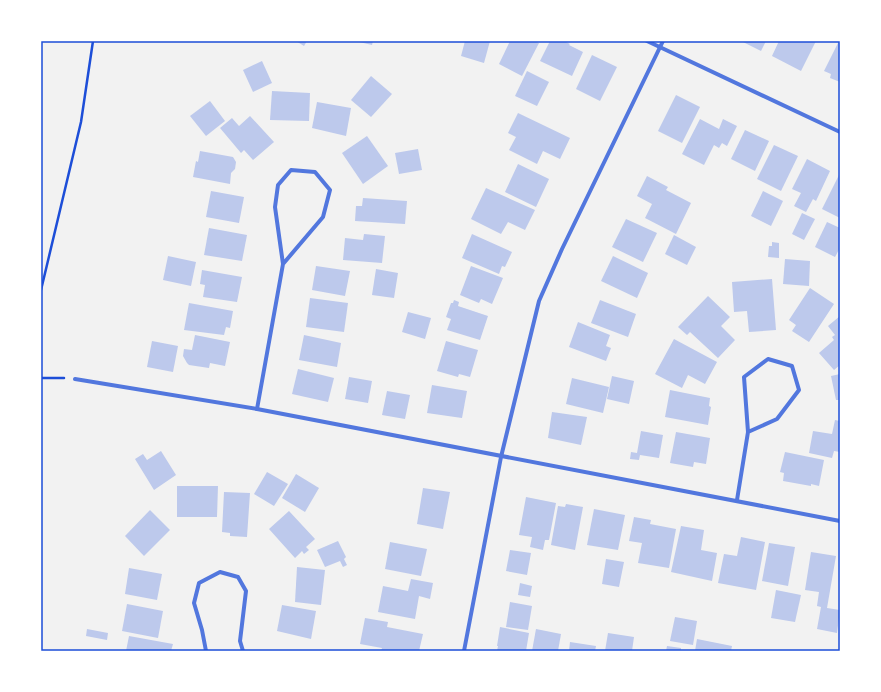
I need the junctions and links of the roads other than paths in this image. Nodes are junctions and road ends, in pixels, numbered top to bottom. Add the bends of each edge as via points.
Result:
1 (647, 41) edge
2 (663, 41) edge
3 (660, 47) junction
4 (840, 132) edge
5 (283, 264) junction
6 (75, 379) road end
7 (257, 409) junction
8 (748, 432) junction
9 (501, 457) junction
10 (737, 500) junction
11 (840, 521) edge
12 (206, 651) edge
13 (243, 651) edge
14 (464, 651) edge

1 - 3 street
2 - 3 street
3 - 4 street
3 - 9 street via 539,301
5 - 5 street via 323,217 330,190 315,172 291,170 278,184 275,207
5 - 7 street
6 - 7 street
7 - 9 street
8 - 8 street via 778,419 799,390 792,366 768,359 744,378
8 - 10 street
9 - 10 street
9 - 14 street
10 - 11 street
12 - 13 street via 194,602 199,584 220,572 238,577 246,591 240,641

